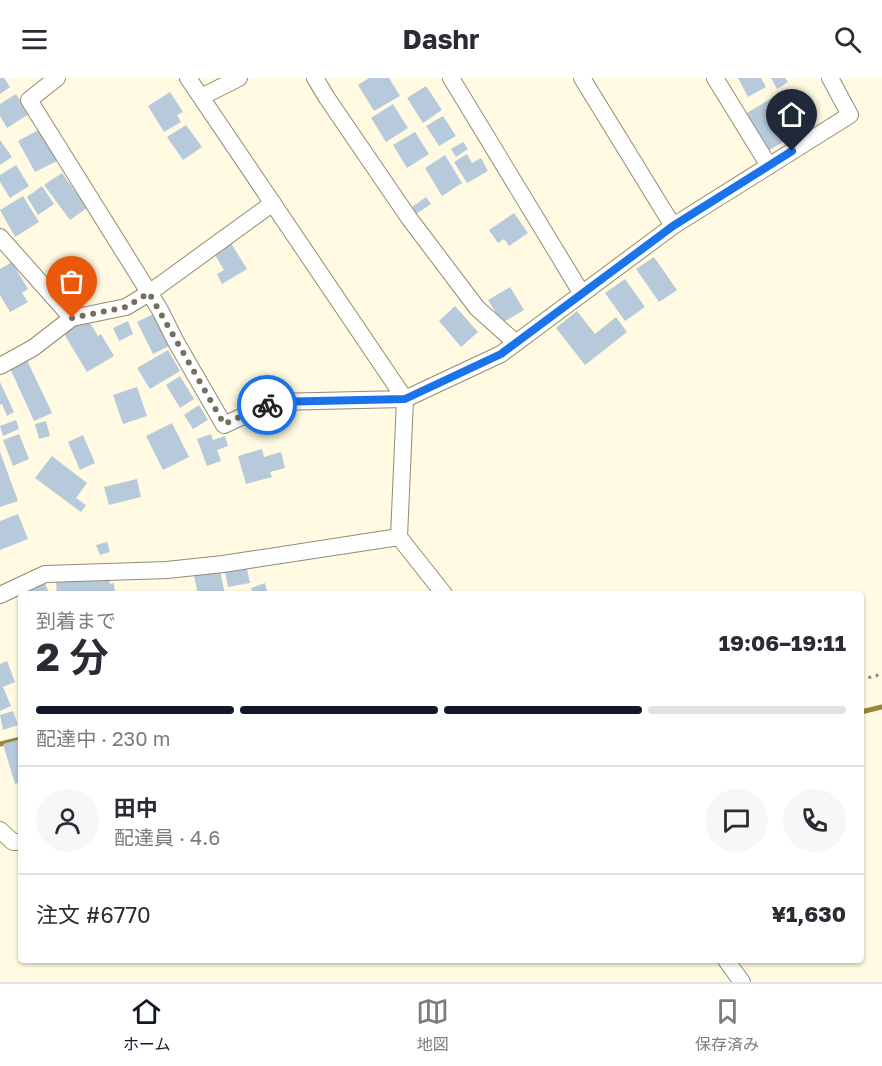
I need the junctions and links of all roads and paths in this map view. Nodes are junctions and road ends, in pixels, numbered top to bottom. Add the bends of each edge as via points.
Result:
1 (57, 78) edge
2 (188, 78) edge
3 (239, 78) edge
4 (315, 78) edge
5 (451, 78) edge
6 (582, 78) edge
7 (715, 78) edge
8 (830, 78) edge
9 (201, 97) junction
10 (768, 166) junction
11 (273, 203) junction
12 (673, 226) junction
13 (0, 237) edge
14 (149, 293) junction
15 (582, 294) junction
16 (72, 318) junction
17 (516, 343) junction
18 (0, 366) edge
19 (405, 399) junction
20 (399, 537) junction
21 (442, 591) edge
22 (0, 595) edge
23 (882, 672) edge
24 (864, 678) edge
25 (0, 830) edge
26 (18, 842) edge
27 (728, 963) edge
28 (742, 982) edge

1 - 14 street via 29,100
2 - 9 street
3 - 9 street
4 - 17 street via 409,218 463,290
5 - 15 street
6 - 12 street
7 - 10 street
8 - 10 street via 850,115
9 - 11 street
10 - 12 street
11 - 14 street
11 - 19 street
12 - 15 street
13 - 16 street
14 - 16 street via 126,307
14 - 19 street via 224,424 273,402
15 - 17 street
16 - 18 street via 33,348
17 - 19 street via 501,354
19 - 20 street
20 - 21 street
20 - 22 street via 167,570 45,574
23 - 24 path
25 - 26 street
27 - 28 street

